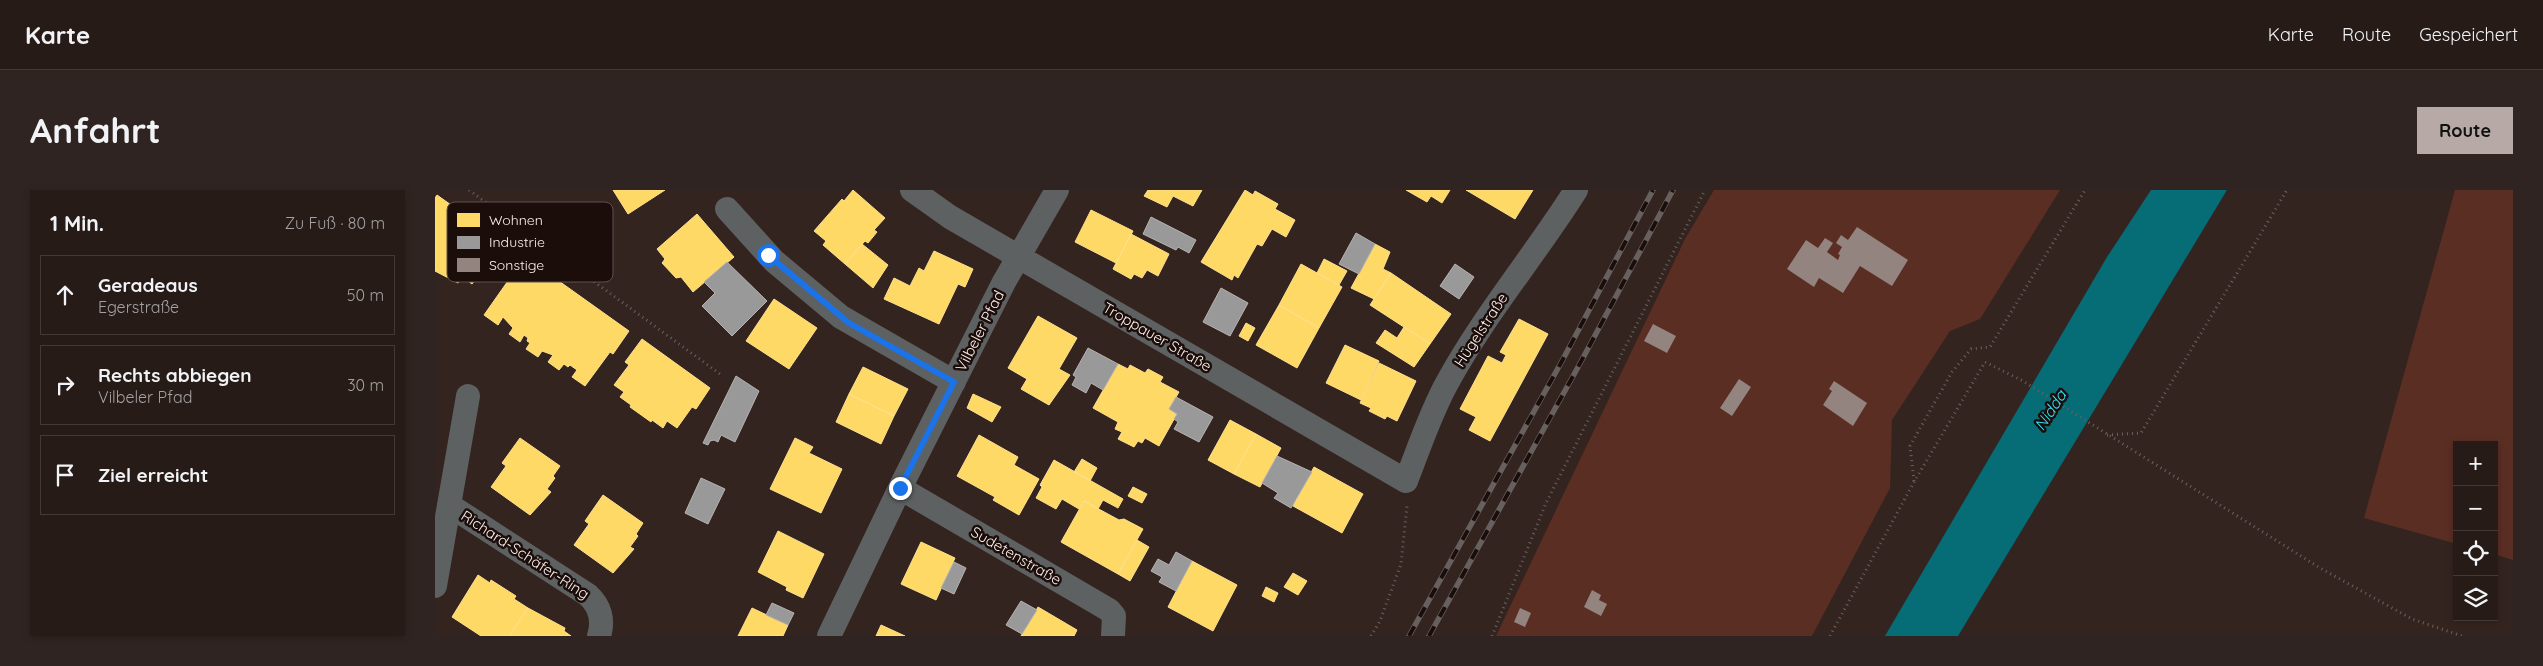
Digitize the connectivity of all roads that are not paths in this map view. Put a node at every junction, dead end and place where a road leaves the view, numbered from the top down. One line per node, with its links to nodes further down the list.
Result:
1 (912, 190): 5 (street, Troppauer Straße)
2 (1057, 190): 5 (street, Vilbeler Pfad)
3 (1576, 190): 8 (street, Hügelstraße)
4 (727, 209): 6 (street)
5 (1019, 257): 6 (street, Vilbeler Pfad); 8 (street, Troppauer Straße)
6 (954, 382): 9 (street, Vilbeler Pfad)
7 (468, 396): 10 (street, Richard-Schäfer-Ring)
8 (1406, 481)
9 (900, 488): 13 (street, Vilbeler Pfad); 14 (street, Sudetenstraße)
10 (449, 505): 11 (street, Richard-Schäfer-Ring); 12 (street, Richard-Schäfer-Ring)
11 (435, 586)
12 (599, 636)
13 (829, 636)
14 (1113, 636)

